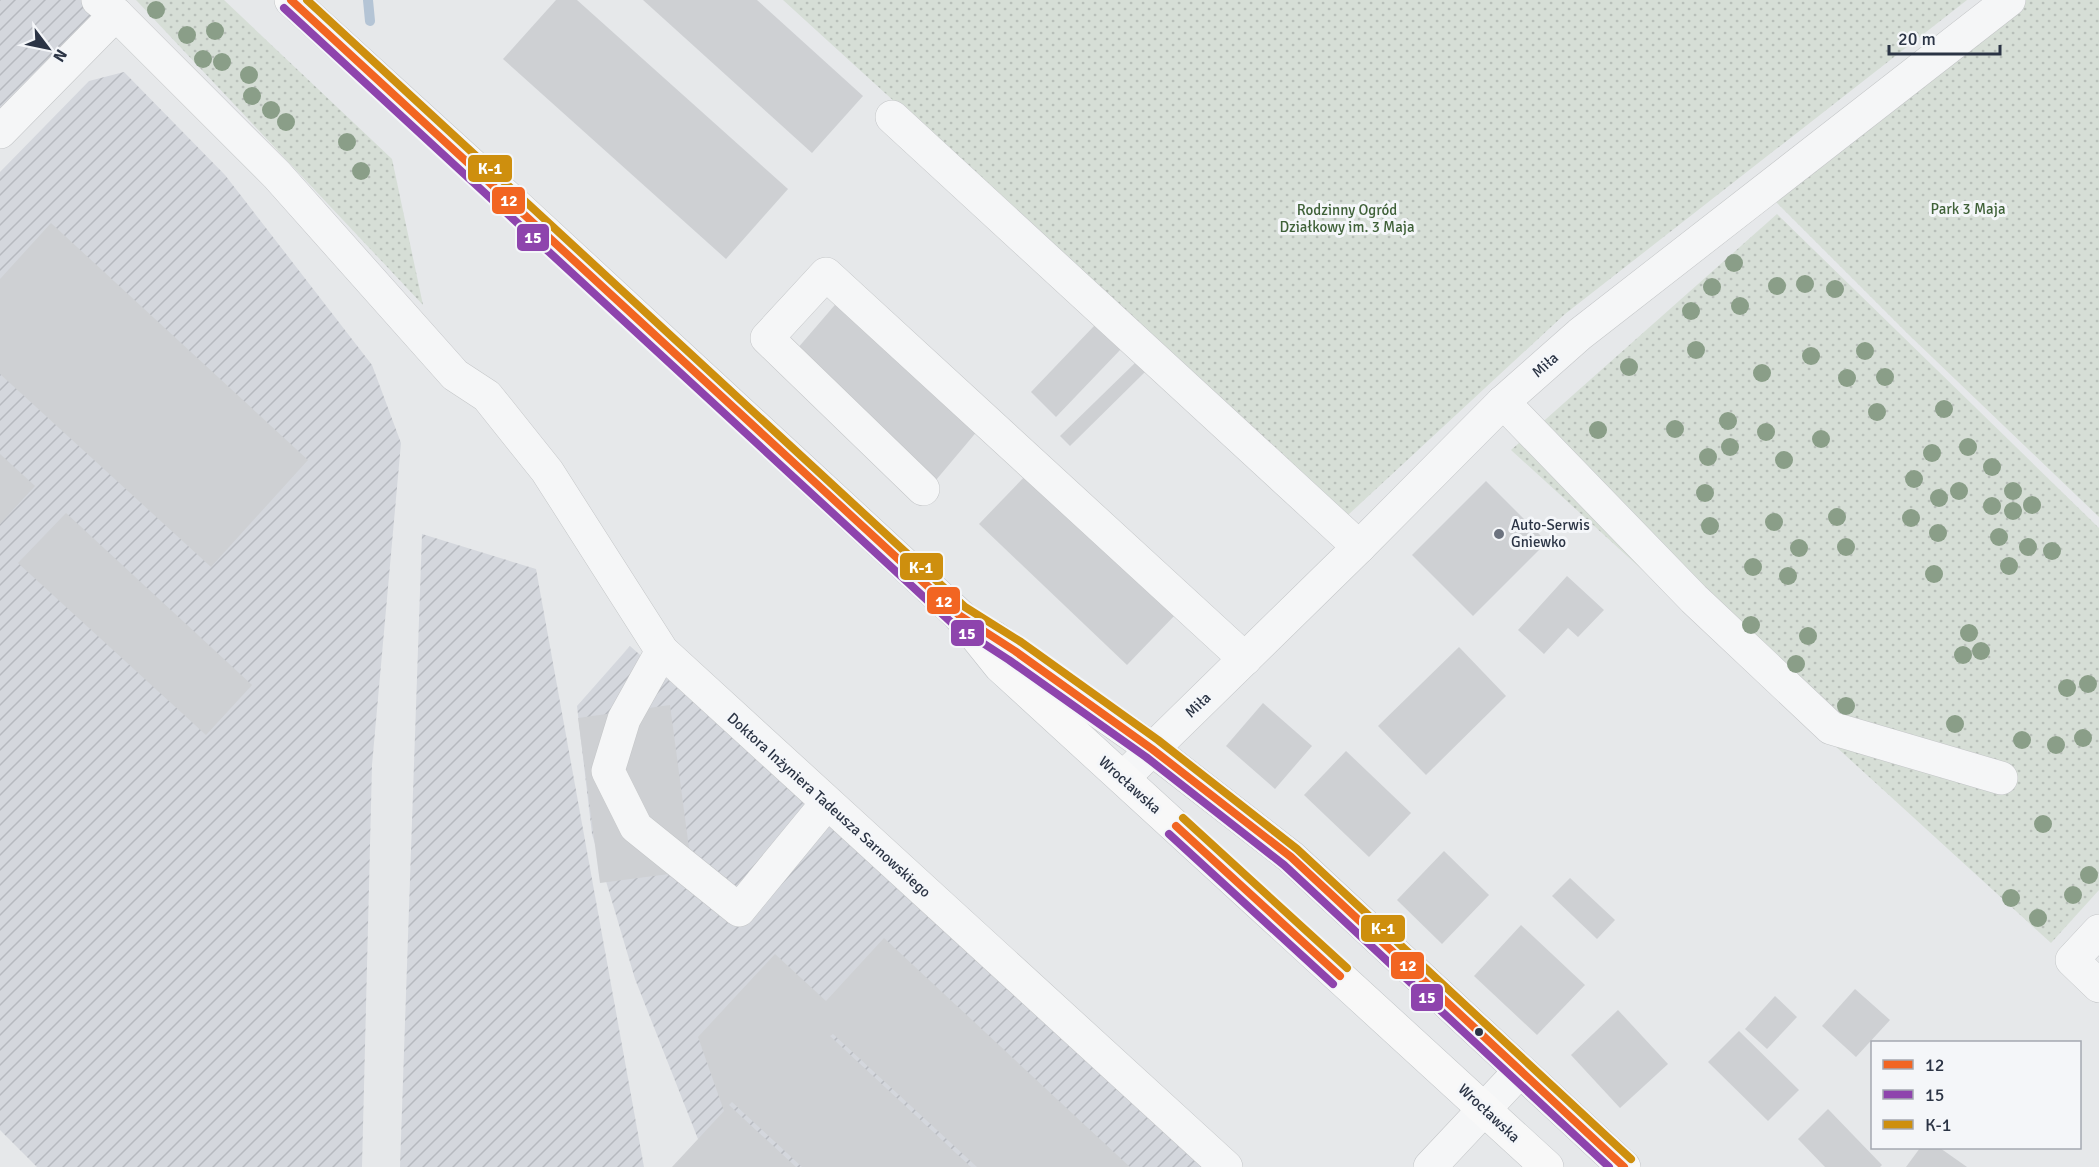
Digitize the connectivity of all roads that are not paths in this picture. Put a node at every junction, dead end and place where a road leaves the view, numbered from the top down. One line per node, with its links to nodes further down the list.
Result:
1 (291, 0): 9 (main road, Wrocławska)
2 (2009, 0): 6 (street, Miła)
3 (107, 7): 5 (street); 10 (street, Doktora Inżyniera Tadeusza Sarnowskiego)
4 (892, 117): 8 (street)
5 (0, 132)
6 (1503, 402): 8 (street, Miła); 14 (street)
7 (923, 489): 11 (street)
8 (1359, 547): 11 (street, Miła)
9 (959, 615): 12 (main road, Wrocławska); 13 (main road, Wrocławska)
10 (662, 651): 15 (street, Doktora Inżyniera Tadeusza Sarnowskiego); 15 (street)
11 (1245, 659): 12 (street, Miła)
12 (1152, 749): 13 (street, Miła); 18 (main road, Wrocławska)
13 (1123, 778): 19 (main road, Wrocławska)
14 (2001, 778)
15 (827, 803): 20 (street, Doktora Inżyniera Tadeusza Sarnowskiego)
16 (2099, 931): 17 (street)
17 (2099, 986)
18 (1520, 1071): 19 (street); 23 (main road, Wrocławska)
19 (1485, 1110): 21 (street); 22 (main road, Wrocławska)
20 (1226, 1167)
21 (1430, 1167)
22 (1547, 1167)
23 (1624, 1167)

